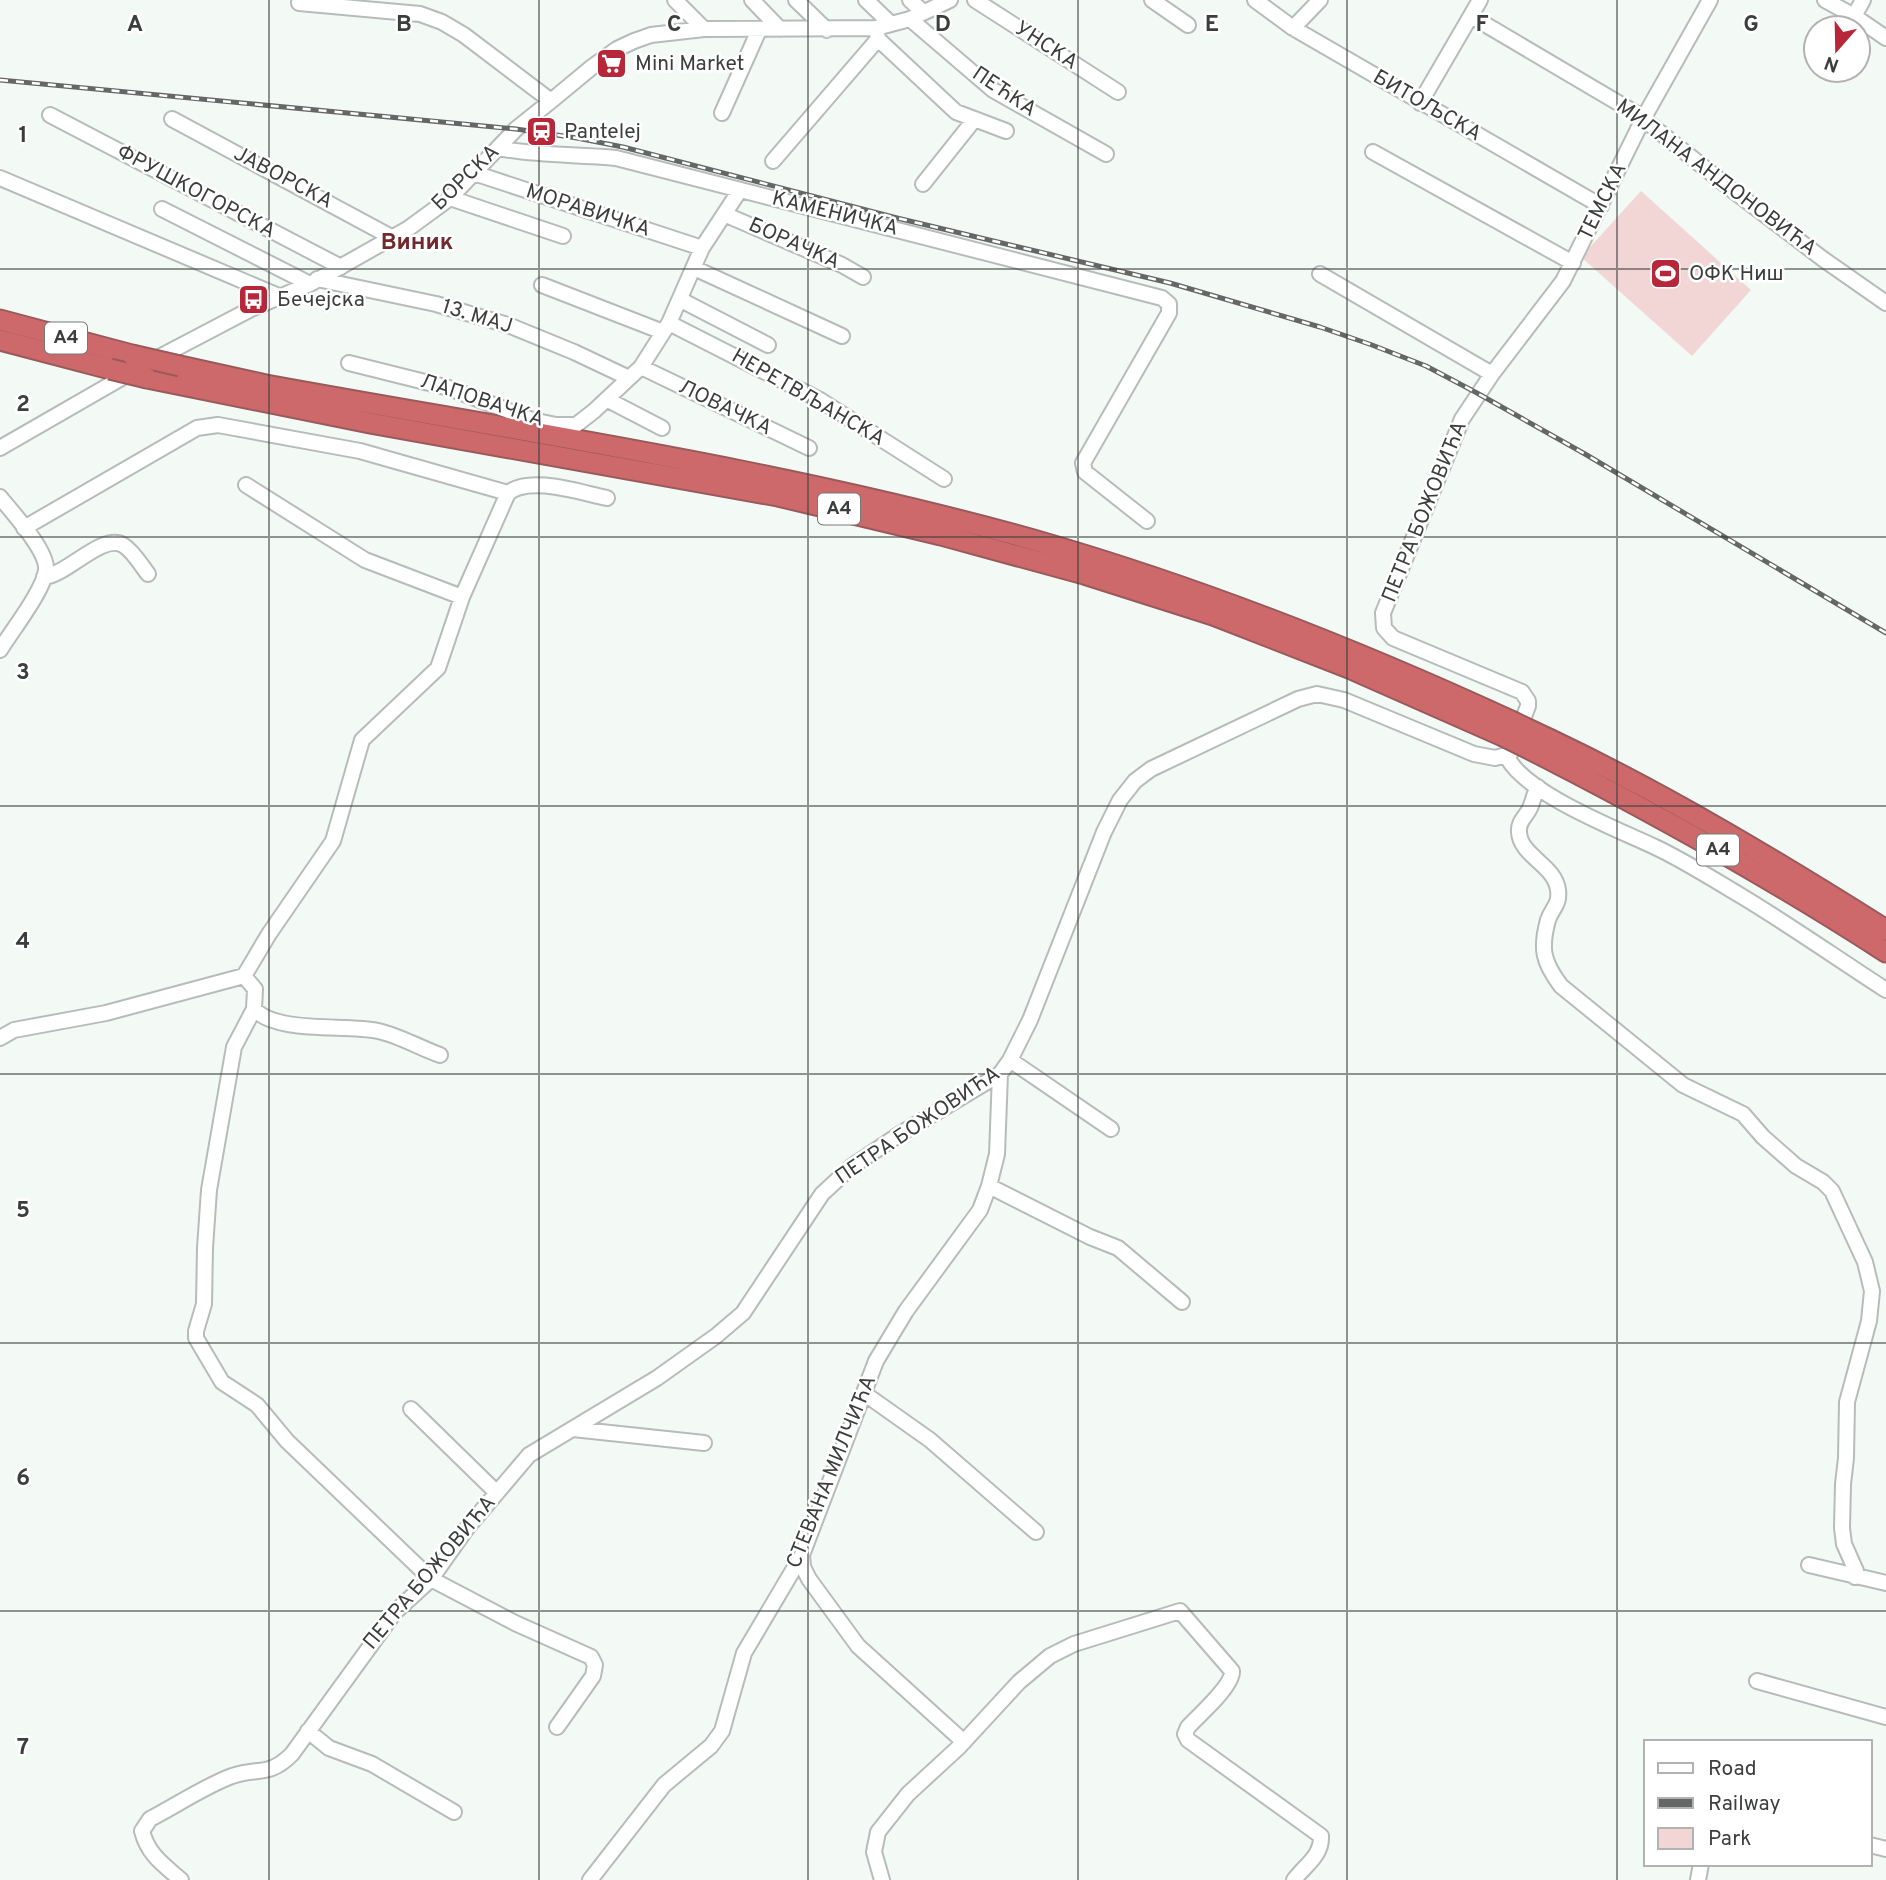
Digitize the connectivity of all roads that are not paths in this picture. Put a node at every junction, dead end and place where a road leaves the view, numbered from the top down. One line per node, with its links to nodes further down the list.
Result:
1 (675, 0): 21 (street)
2 (752, 0): 22 (street)
3 (796, 0): 24 (street)
4 (866, 0): 18 (street)
5 (909, 0): 16 (street, ПЕЋКА)
6 (950, 0): 16 (street, БОРСКА)
7 (975, 0): 26 (street, УНСКА)
8 (1152, 0): 19 (street)
9 (1255, 0): 20 (street, БИТОЉСКА)
10 (1320, 0): 20 (street)
11 (1480, 0): 17 (street)
12 (1710, 0): 32 (street, ТЕМСКА)
13 (1825, 0): 15 (street)
14 (299, 3): 27 (street)
15 (1850, 14)
16 (917, 16): 18 (street, БОРСКА); 37 (street, ПЕЋКА)
17 (1471, 16): 28 (street); 32 (street, МИЛАНА АНДОНОВИЋА)
18 (891, 24): 25 (street, БОРСКА)
19 (1188, 25)
20 (1293, 28): 28 (street, БИТОЉСКА)
21 (704, 29): 23 (street, БОРСКА); 27 (street, БОРСКА)
22 (780, 29): 23 (street, БОРСКА); 24 (street, БОРСКА)
23 (759, 30): 29 (street)
24 (827, 30): 25 (street, БОРСКА)
25 (877, 34): 33 (street); 38 (street)
26 (1118, 92)
27 (551, 101): 35 (street, БОРСКА)
28 (1420, 103): 44 (street, БИТОЉСКА)
29 (723, 113)
30 (50, 115): 51 (street, ФРУШКОГОРСКА)
31 (172, 119): 48 (street, ЈАВОРСКА)
32 (1643, 119): 44 (street, ТЕМСКА); 59 (street, МИЛАНА АНДОНОВИЋА)
33 (974, 120): 34 (street); 41 (street)
34 (1006, 131)
35 (499, 148): 39 (street, БОРСКА); 42 (street, КАМЕНИЧКА)
36 (1373, 152): 50 (street)
37 (1106, 153)
38 (773, 161)
39 (474, 173): 43 (street, БОРСКА); 49 (street, МОРАВИЧКА)
40 (0, 178): 57 (street)
41 (923, 184)
42 (740, 190): 46 (street, ЛАПОВАЧКА); 79 (street, КАМЕНИЧКА)
43 (450, 198): 47 (street); 48 (street, БОРСКА)
44 (1601, 206): 50 (street, ТЕМСКА)
45 (162, 209): 55 (street, 13. МАЈ)
46 (724, 214): 49 (street, ЛАПОВАЧКА); 54 (street, БОРАЧКА)
47 (563, 236)
48 (393, 238): 51 (street, БОРСКА)
49 (702, 248): 52 (street, ЛАПОВАЧКА)
50 (1573, 263): 67 (street, ТЕМСКА)
51 (341, 267): 55 (street, БОРСКА)
52 (694, 268): 58 (street, ЛАПОВАЧКА); 62 (street)
53 (1320, 274): 67 (street)
54 (863, 277)
55 (314, 282): 57 (street, БОРСКА); 68 (street, 13. МАЈ)
56 (542, 285): 61 (street, НЕРЕТВЉАНСКА)
57 (281, 297): 72 (street, БОРСКА)
58 (681, 300): 61 (street, ЛАПОВАЧКА); 64 (street)
59 (1886, 303)
60 (0, 320): 85 (highway, A4, bridge)
61 (666, 327): 66 (street, ЛАПОВАЧКА); 74 (street, НЕРЕТВЉАНСКА)
62 (842, 336)
63 (0, 340): 85 (highway, A4, bridge)
64 (768, 345)
65 (349, 363): 70 (street, ЛАПОВАЧКА)
66 (641, 367): 68 (street, ЛАПОВАЧКА); 73 (street, ЛОВАЧКА)
67 (1492, 373): 69 (street, ТЕМСКА)
68 (629, 378): 70 (street, ЛАПОВАЧКА)
69 (1478, 393): 87 (street, ПЕТРА БОЖОВИЋА)
70 (608, 400): 71 (street)
71 (662, 428)
72 (0, 448)
73 (809, 448)
74 (944, 479)
75 (246, 485): 83 (street)
76 (508, 493): 78 (street); 80 (street); 83 (street)
77 (0, 497): 80 (street)
78 (607, 498)
79 (1147, 521)
80 (24, 528): 82 (street)
81 (148, 574): 82 (street)
82 (44, 577): 84 (street)
83 (462, 597): 91 (street)
84 (0, 650)
85 (1507, 728): 86 (highway, A4, bridge)
86 (1548, 748): 89 (highway, A4); 90 (highway, A4)
87 (1507, 757): 88 (street); 96 (street, ПЕТРА БОЖОВИЋА)
88 (1538, 788): 92 (street); 109 (street)
89 (1886, 930)
90 (1886, 952)
91 (244, 976): 93 (street); 94 (street)
92 (1886, 990)
93 (254, 1009): 95 (street); 110 (street)
94 (0, 1038)
95 (440, 1055)
96 (1010, 1060): 97 (street, ПЕТРА БОЖОВИЋА); 98 (street)
97 (1000, 1074): 99 (street, СТЕВАНА МИЛЧИЋА); 103 (street, ПЕТРА БОЖОВИЋА)
98 (1111, 1129)
99 (989, 1186): 100 (street); 101 (street, СТЕВАНА МИЛЧИЋА)
100 (1182, 1302)
101 (865, 1394): 106 (street); 107 (street, СТЕВАНА МИЛЧИЋА)
102 (411, 1409): 105 (street)
103 (573, 1429): 104 (street); 105 (street, ПЕТРА БОЖОВИЋА)
104 (704, 1443)
105 (497, 1493): 110 (street, ПЕТРА БОЖОВИЋА)
106 (1036, 1532)
107 (802, 1555): 116 (street); 119 (street, СТЕВАНА МИЛЧИЋА)
108 (1809, 1565): 109 (street)
109 (1855, 1577): 111 (street)
110 (431, 1579): 114 (street); 115 (street, ПЕТРА БОЖОВИЋА)
111 (1886, 1583)
112 (1756, 1681): 113 (street)
113 (1886, 1717)
114 (557, 1727)
115 (308, 1731): 117 (street); 118 (street, ПЕТРА БОЖОВИЋА)
116 (964, 1742): 120 (street); 121 (street)
117 (454, 1812)
118 (181, 1880)
119 (590, 1880)
120 (882, 1880)
121 (1294, 1880)

